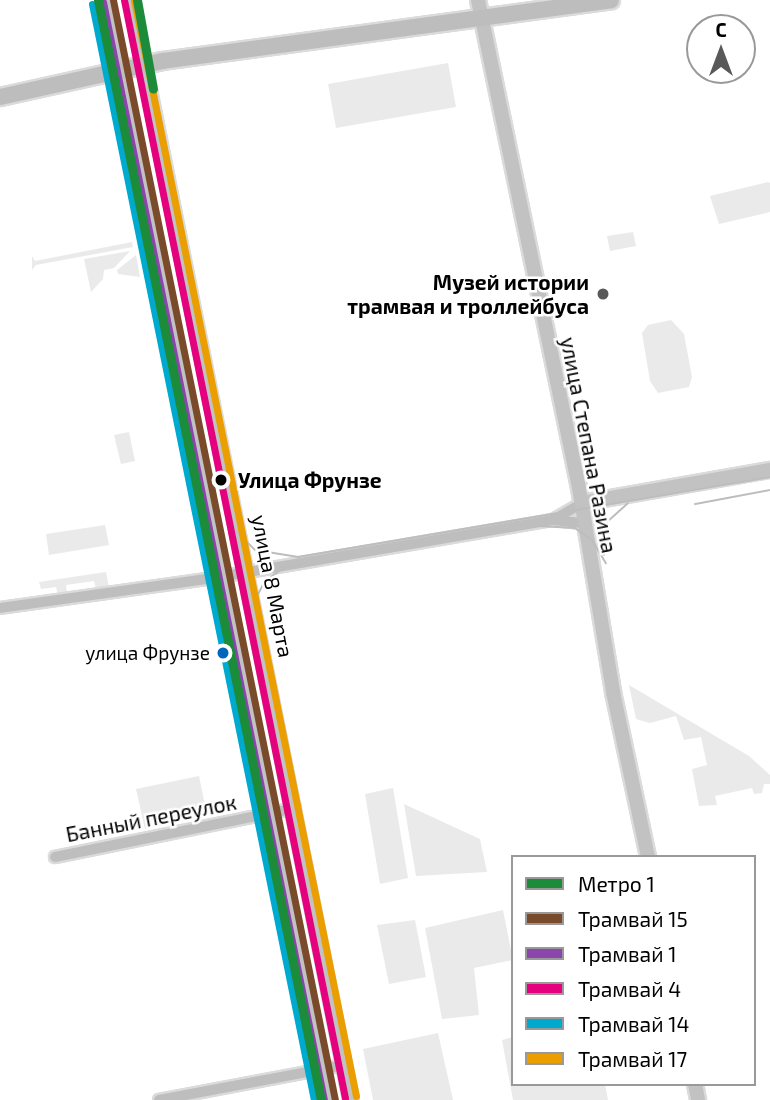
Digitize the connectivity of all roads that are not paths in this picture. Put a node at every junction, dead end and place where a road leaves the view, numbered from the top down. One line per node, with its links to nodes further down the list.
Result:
1 (105, 0): 7 (main road)
2 (131, 0): 6 (main road, улица 8 Марта)
3 (478, 0): 5 (main road, улица Степана Разина)
4 (611, 0): 5 (main road)
5 (481, 17): 6 (main road); 10 (main road, улица Степана Разина)
6 (145, 65): 7 (main road); 13 (main road, улица 8 Марта)
7 (120, 72): 8 (main road); 14 (main road)
8 (0, 97)
9 (770, 470): 10 (main road)
10 (582, 503): 11 (street); 12 (main road, улица Степана Разина)
11 (552, 520): 12 (street); 13 (street)
12 (584, 523): 18 (main road, улица Степана Разина)
13 (248, 570): 14 (street); 16 (main road, улица 8 Марта)
14 (222, 576): 15 (street); 17 (main road)
15 (0, 608)
16 (295, 808): 17 (street, Банный переулок); 20 (main road, улица 8 Марта)
17 (271, 814): 19 (street, Банный переулок); 21 (main road)
18 (648, 855)
19 (55, 857)
20 (344, 1065): 21 (street); 24 (main road, улица 8 Марта)
21 (321, 1069): 22 (street); 23 (main road)
22 (159, 1100)
23 (327, 1100)
24 (351, 1100)

